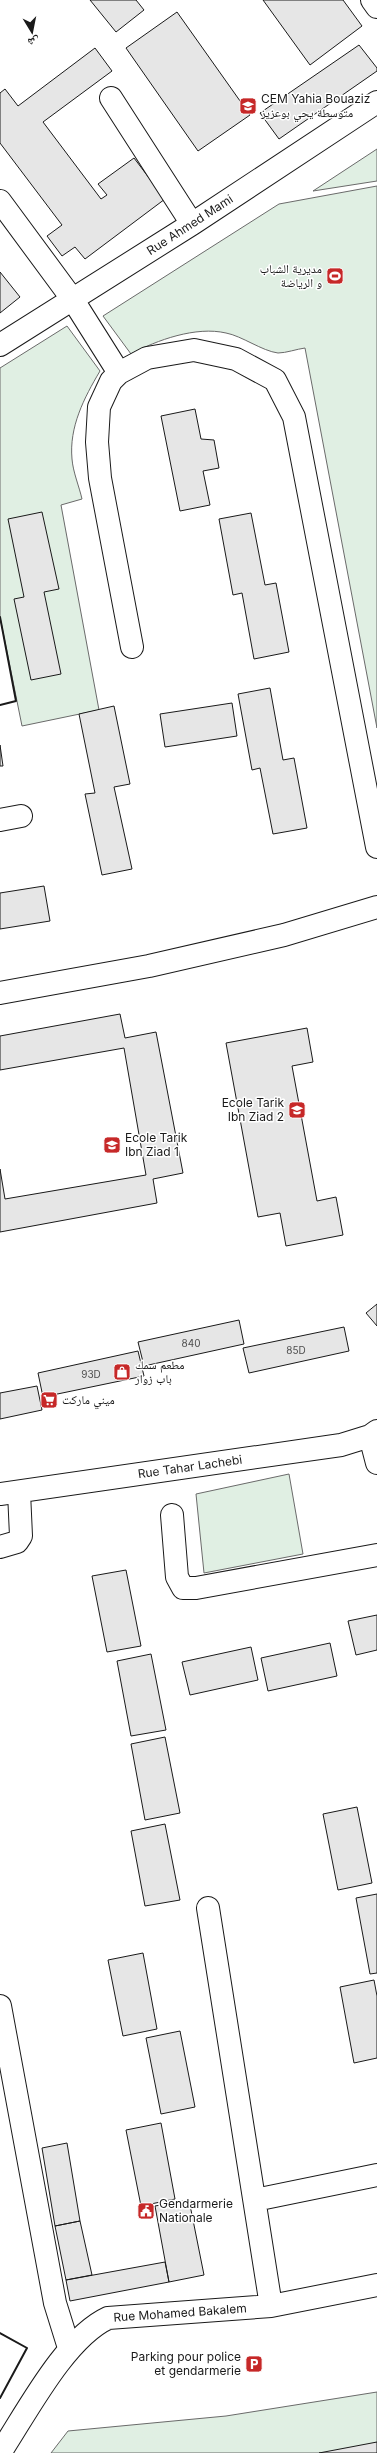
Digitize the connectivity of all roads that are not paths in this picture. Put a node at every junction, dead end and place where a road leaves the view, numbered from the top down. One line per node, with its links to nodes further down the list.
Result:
1 (372, 0): 2 (street)
2 (377, 8)
3 (111, 98): 6 (street)
4 (377, 102): 6 (street, Rue Ahmed Mami)
5 (0, 201): 7 (street)
6 (192, 224): 7 (street, Rue Ahmed Mami)
7 (73, 300): 8 (street, Rue Ahmed Mami); 9 (street)
8 (0, 345)
9 (120, 373): 10 (street); 11 (street)
10 (132, 647)
11 (377, 847)
12 (377, 907): 13 (street)
13 (0, 993)
14 (373, 1433): 15 (street); 16 (street, Rue Tahar Lachebi)
15 (377, 1463)
16 (10, 1493): 18 (street)
17 (172, 1515): 19 (street)
18 (0, 1547)
19 (377, 1555)
20 (208, 1908): 23 (street)
21 (0, 2006): 26 (street)
22 (377, 2175): 23 (street)
23 (255, 2200): 25 (street)
24 (377, 2285): 25 (street, Rue Mohamed Bakalem)
25 (271, 2306): 26 (street, Rue Mohamed Bakalem)
26 (69, 2348): 27 (street, Rue Mohamed Bakalem)
27 (0, 2453)

